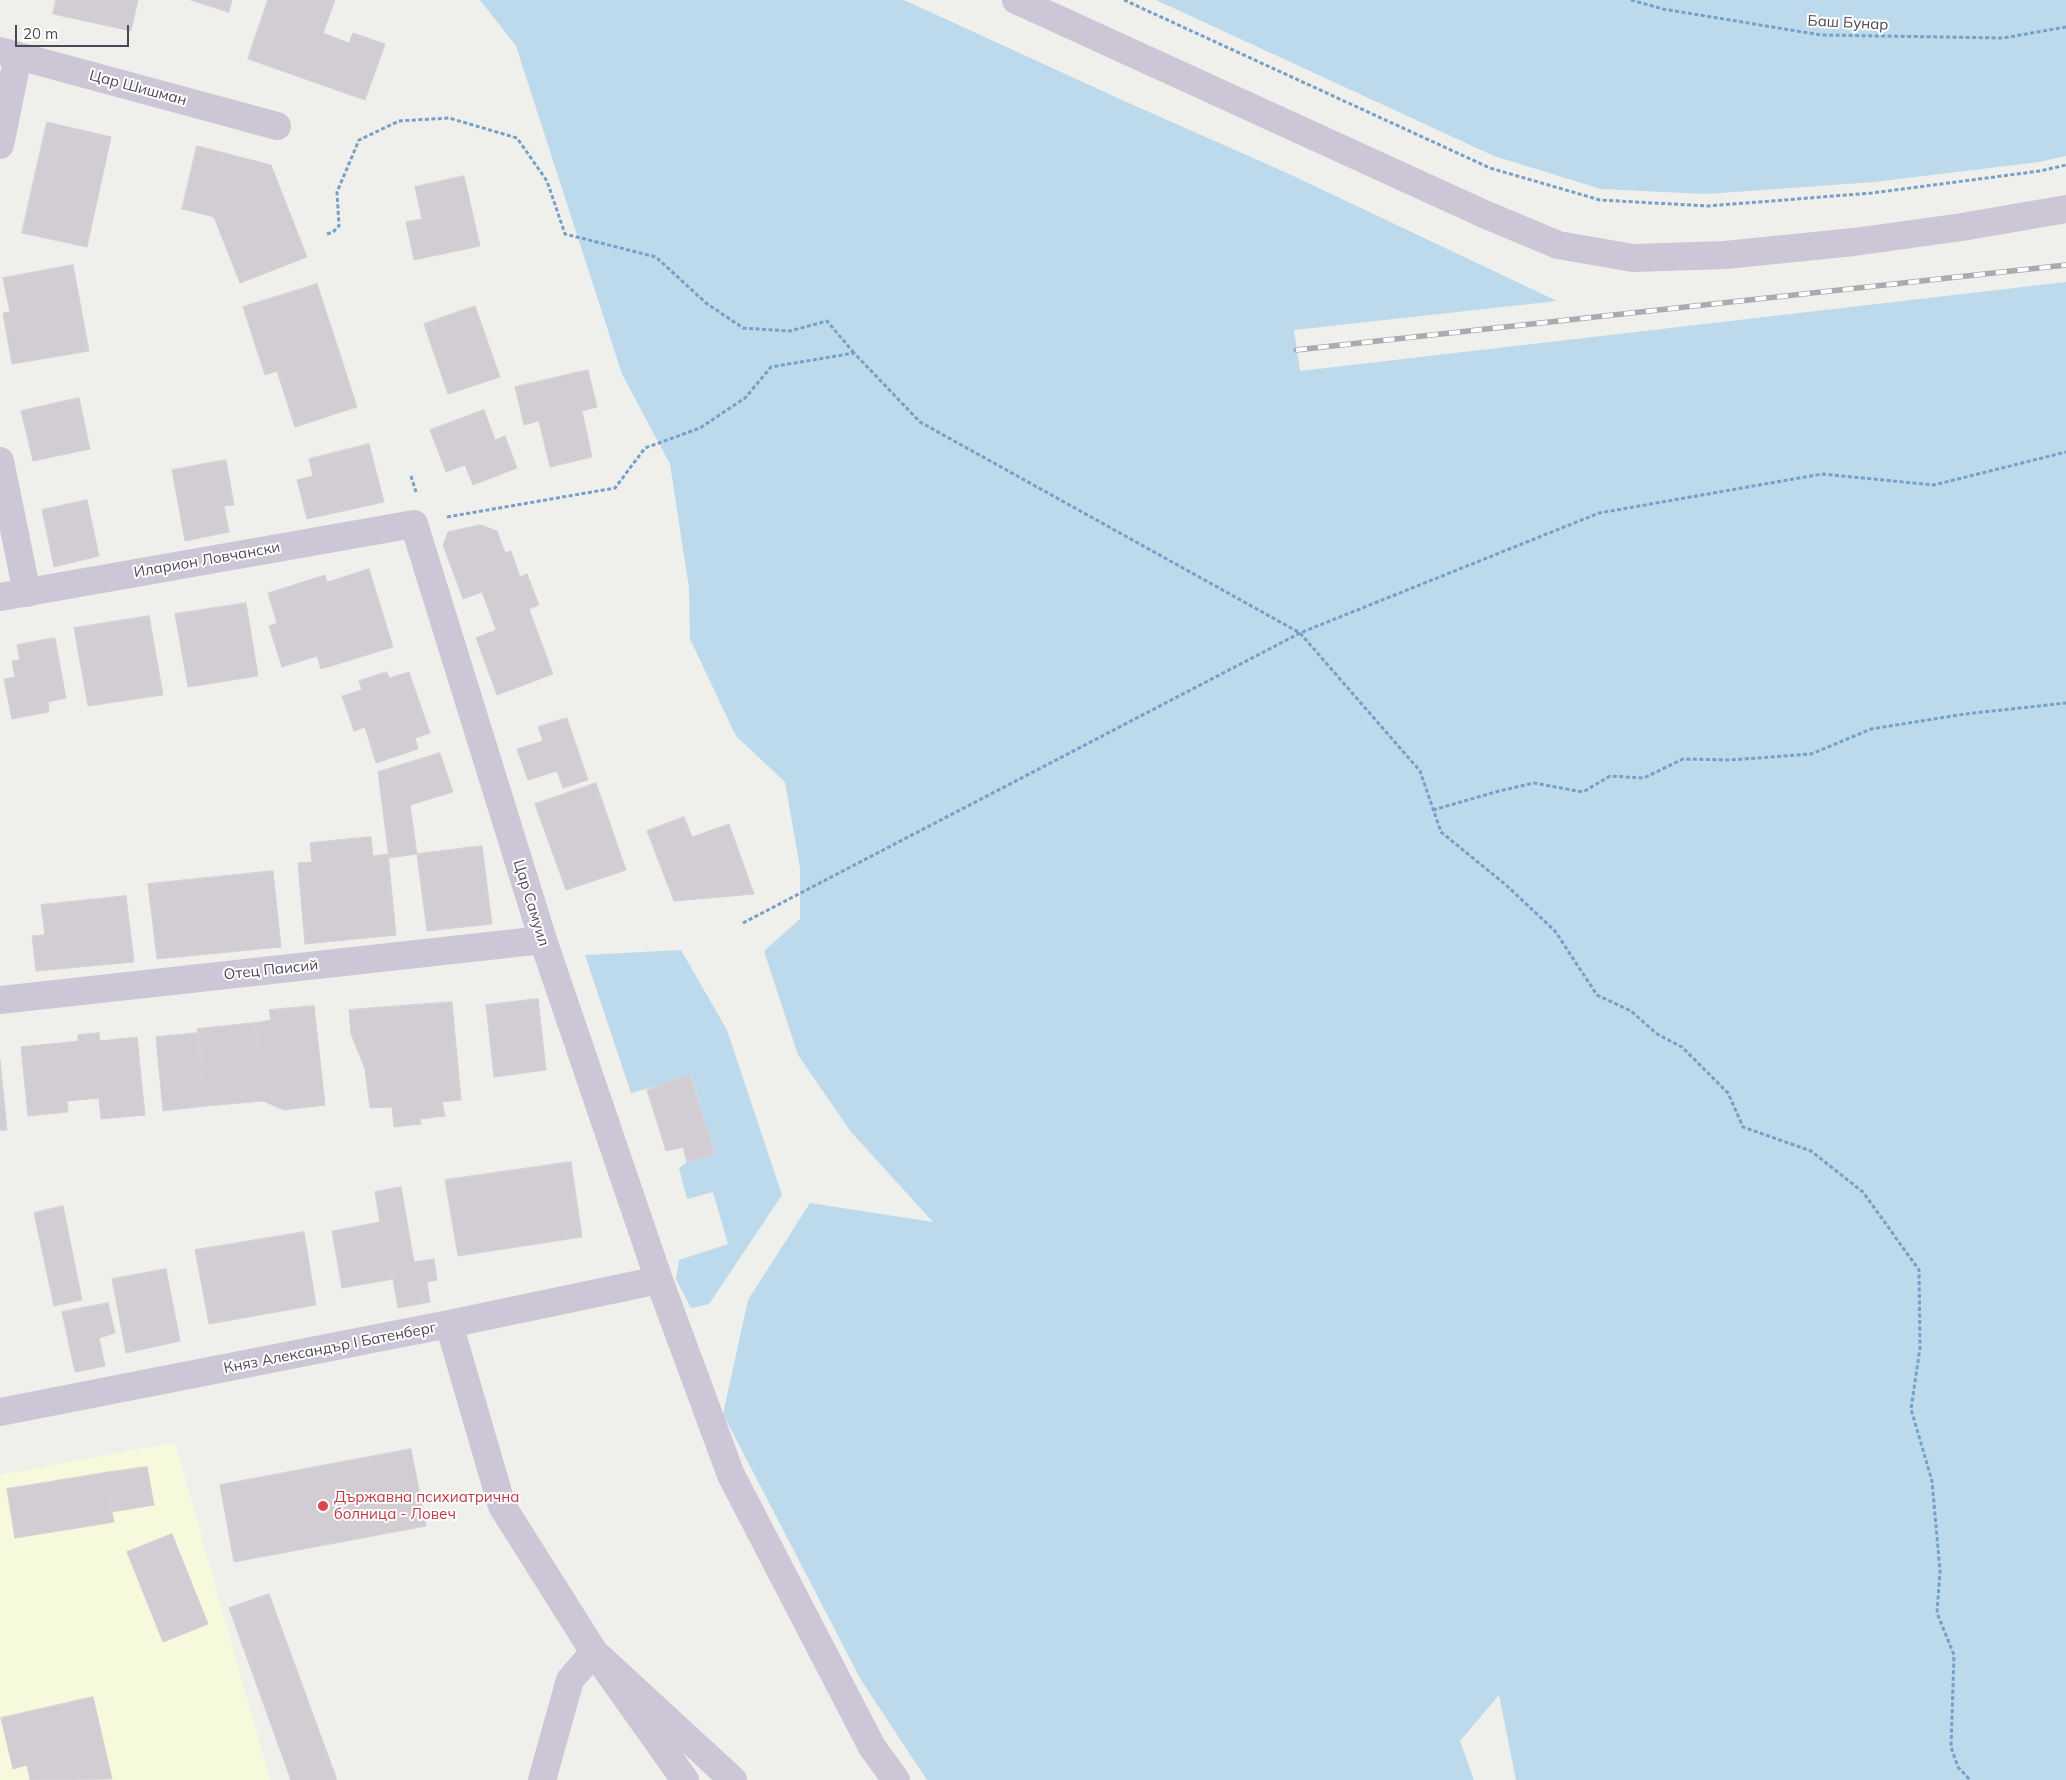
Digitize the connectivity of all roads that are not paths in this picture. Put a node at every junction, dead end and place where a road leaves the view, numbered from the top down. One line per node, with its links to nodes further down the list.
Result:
1 (1016, 0): 5 (street)
2 (9, 53): 3 (street, Цар Шишман); 4 (street)
3 (277, 126)
4 (0, 145)
5 (2066, 209)
6 (0, 461): 8 (street)
7 (414, 524): 8 (street, Иларион Ловчански); 10 (street, Цар Самуил)
8 (27, 592): 9 (street, Иларион Ловчански)
9 (0, 598)
10 (543, 940): 11 (street, Отец Паисий); 12 (street, Цар Самуил)
11 (0, 1000)
12 (659, 1280): 13 (street, Княз Александър I Батенберг); 19 (street, Цар Самуил)
13 (449, 1324): 14 (street, Княз Александър I Батенберг); 15 (street)
14 (0, 1412)
15 (594, 1652): 16 (street); 17 (street); 18 (street)
16 (542, 1780)
17 (685, 1780)
18 (733, 1780)
19 (896, 1780)

